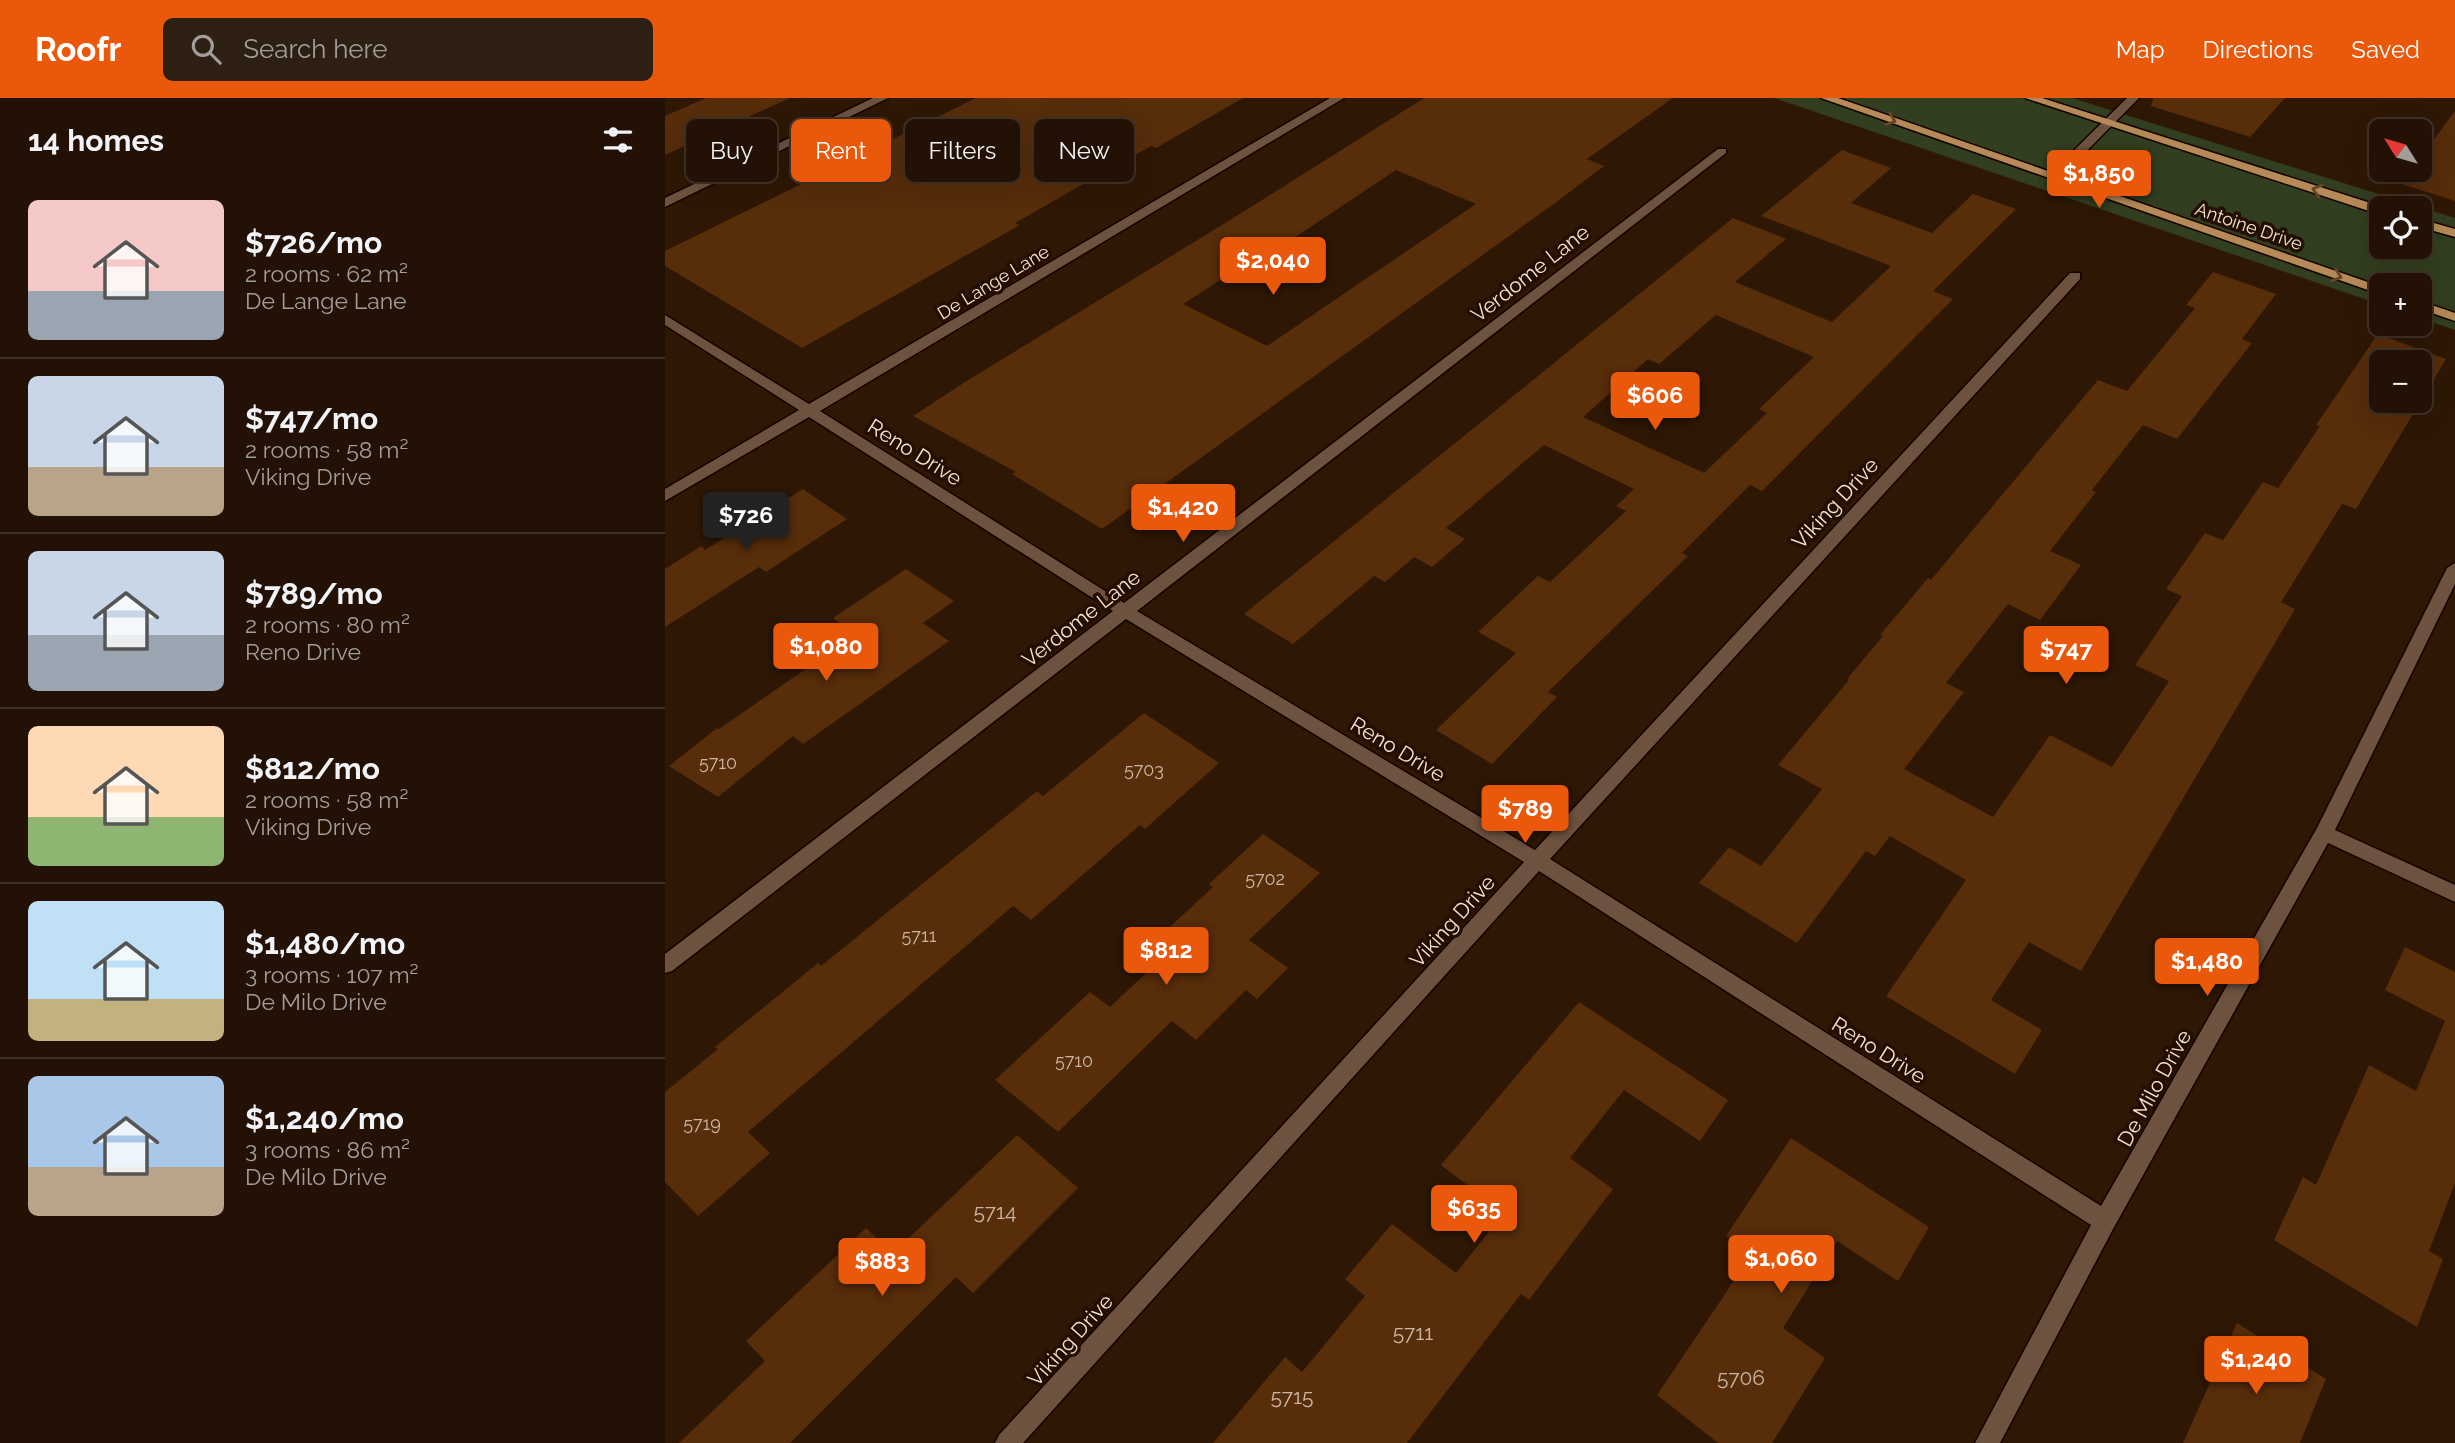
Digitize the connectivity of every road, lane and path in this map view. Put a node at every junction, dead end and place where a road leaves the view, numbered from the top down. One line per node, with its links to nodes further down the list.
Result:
1 (882, 98): 9 (street)
2 (1338, 98): 18 (street, De Lange Lane)
3 (1827, 98): 8 (main road, Antoine Drive, one-way to 8)
4 (2031, 98): 6 (main road)
5 (2133, 98): 6 (street)
6 (2108, 123): 8 (street); 10 (main road, one-way to 6)
7 (1722, 151): 21 (street, Verdome Lane)
8 (2054, 177): 14 (main road, Antoine Drive, one-way to 14)
9 (665, 203)
10 (2369, 207)
11 (2432, 226): 12 (main road)
12 (2455, 233)
13 (2075, 276): 23 (street, Viking Drive)
14 (2369, 286)
15 (2432, 308): 16 (main road)
16 (2455, 317)
17 (665, 319): 18 (street, Reno Drive)
18 (808, 411): 19 (street, De Lange Lane); 21 (street, Reno Drive)
19 (665, 496)
20 (2455, 568): 22 (street, De Milo Drive)
21 (1125, 611): 23 (street, Reno Drive); 25 (street, Verdome Lane)
22 (2325, 832): 24 (street); 26 (street, De Milo Drive)
23 (1537, 860): 26 (street, Reno Drive); 27 (street, Viking Drive)
24 (2455, 894)
25 (665, 965)
26 (2105, 1221): 28 (street, De Milo Drive)
27 (1007, 1443)
28 (1987, 1443)

